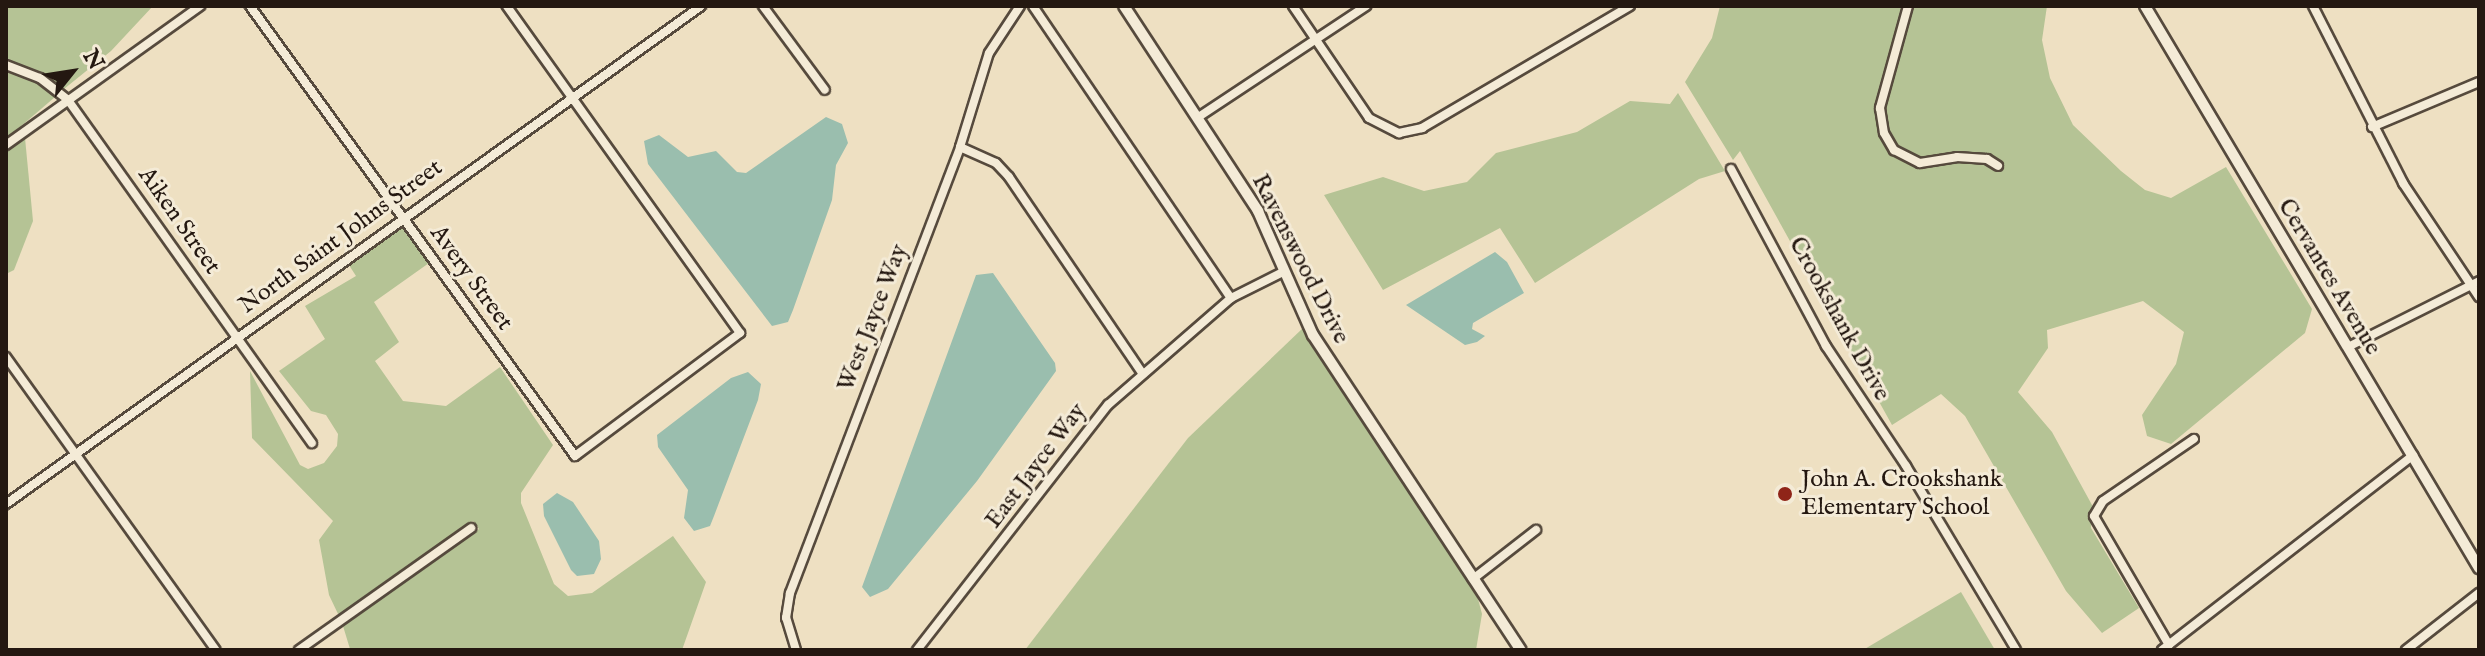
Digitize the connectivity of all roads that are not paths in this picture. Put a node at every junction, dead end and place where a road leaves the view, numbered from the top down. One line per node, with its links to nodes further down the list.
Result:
1 (200, 6): 20 (street)
2 (250, 6): 27 (street, Avery Street)
3 (507, 6): 19 (street)
4 (701, 6): 19 (street, North Saint Johns Street)
5 (763, 6): 18 (street)
6 (1020, 6): 24 (street, West Jayce Way)
7 (1033, 6): 31 (street)
8 (1124, 6): 21 (street, Ravenswood Drive)
9 (1293, 6): 15 (street)
10 (1366, 6): 15 (street)
11 (1630, 6): 15 (street)
12 (1908, 6): 25 (street)
13 (2145, 6): 33 (street, Cervantes Avenue)
14 (2313, 6): 22 (street)
15 (1314, 37): 21 (street)
16 (6, 65): 20 (street, Aiken Street)
17 (2479, 82): 22 (street)
18 (825, 90)
19 (572, 98): 27 (street, North Saint Johns Street); 27 (street, Avery Street)
20 (68, 100): 23 (street); 32 (street, Aiken Street)
21 (1197, 118): 28 (street, Ravenswood Drive)
22 (2372, 127): 29 (street)
23 (6, 145)
24 (960, 147): 35 (street); 49 (street, West Jayce Way)
25 (1998, 166)
26 (1731, 169): 52 (street, Crookshank Drive)
27 (402, 216): 32 (street, North Saint Johns Street)
28 (1285, 271): 31 (street, East Jayce Way); 44 (street, Ravenswood Drive)
29 (2475, 284): 30 (street); 33 (street)
30 (2479, 297)
31 (1231, 298): 35 (street, East Jayce Way)
32 (236, 337): 37 (street, Aiken Street); 38 (street, North Saint Johns Street)
33 (2348, 347): 39 (street, Cervantes Avenue)
34 (6, 357): 38 (street)
35 (1143, 374): 50 (street, East Jayce Way)
36 (2194, 439): 46 (street)
37 (312, 443)
38 (75, 453): 40 (street, North Saint Johns Street); 47 (street)
39 (2413, 455): 43 (street, Cervantes Avenue); 46 (street)
40 (6, 504)
41 (471, 528): 48 (street)
42 (1536, 530): 44 (street)
43 (2479, 568)
44 (1473, 579): 51 (street, Ravenswood Drive)
45 (2479, 593): 53 (street)
46 (2166, 647)
47 (216, 650)
48 (299, 650)
49 (796, 650)
50 (917, 650)
51 (1521, 650)
52 (2016, 650)
53 (2406, 650)

